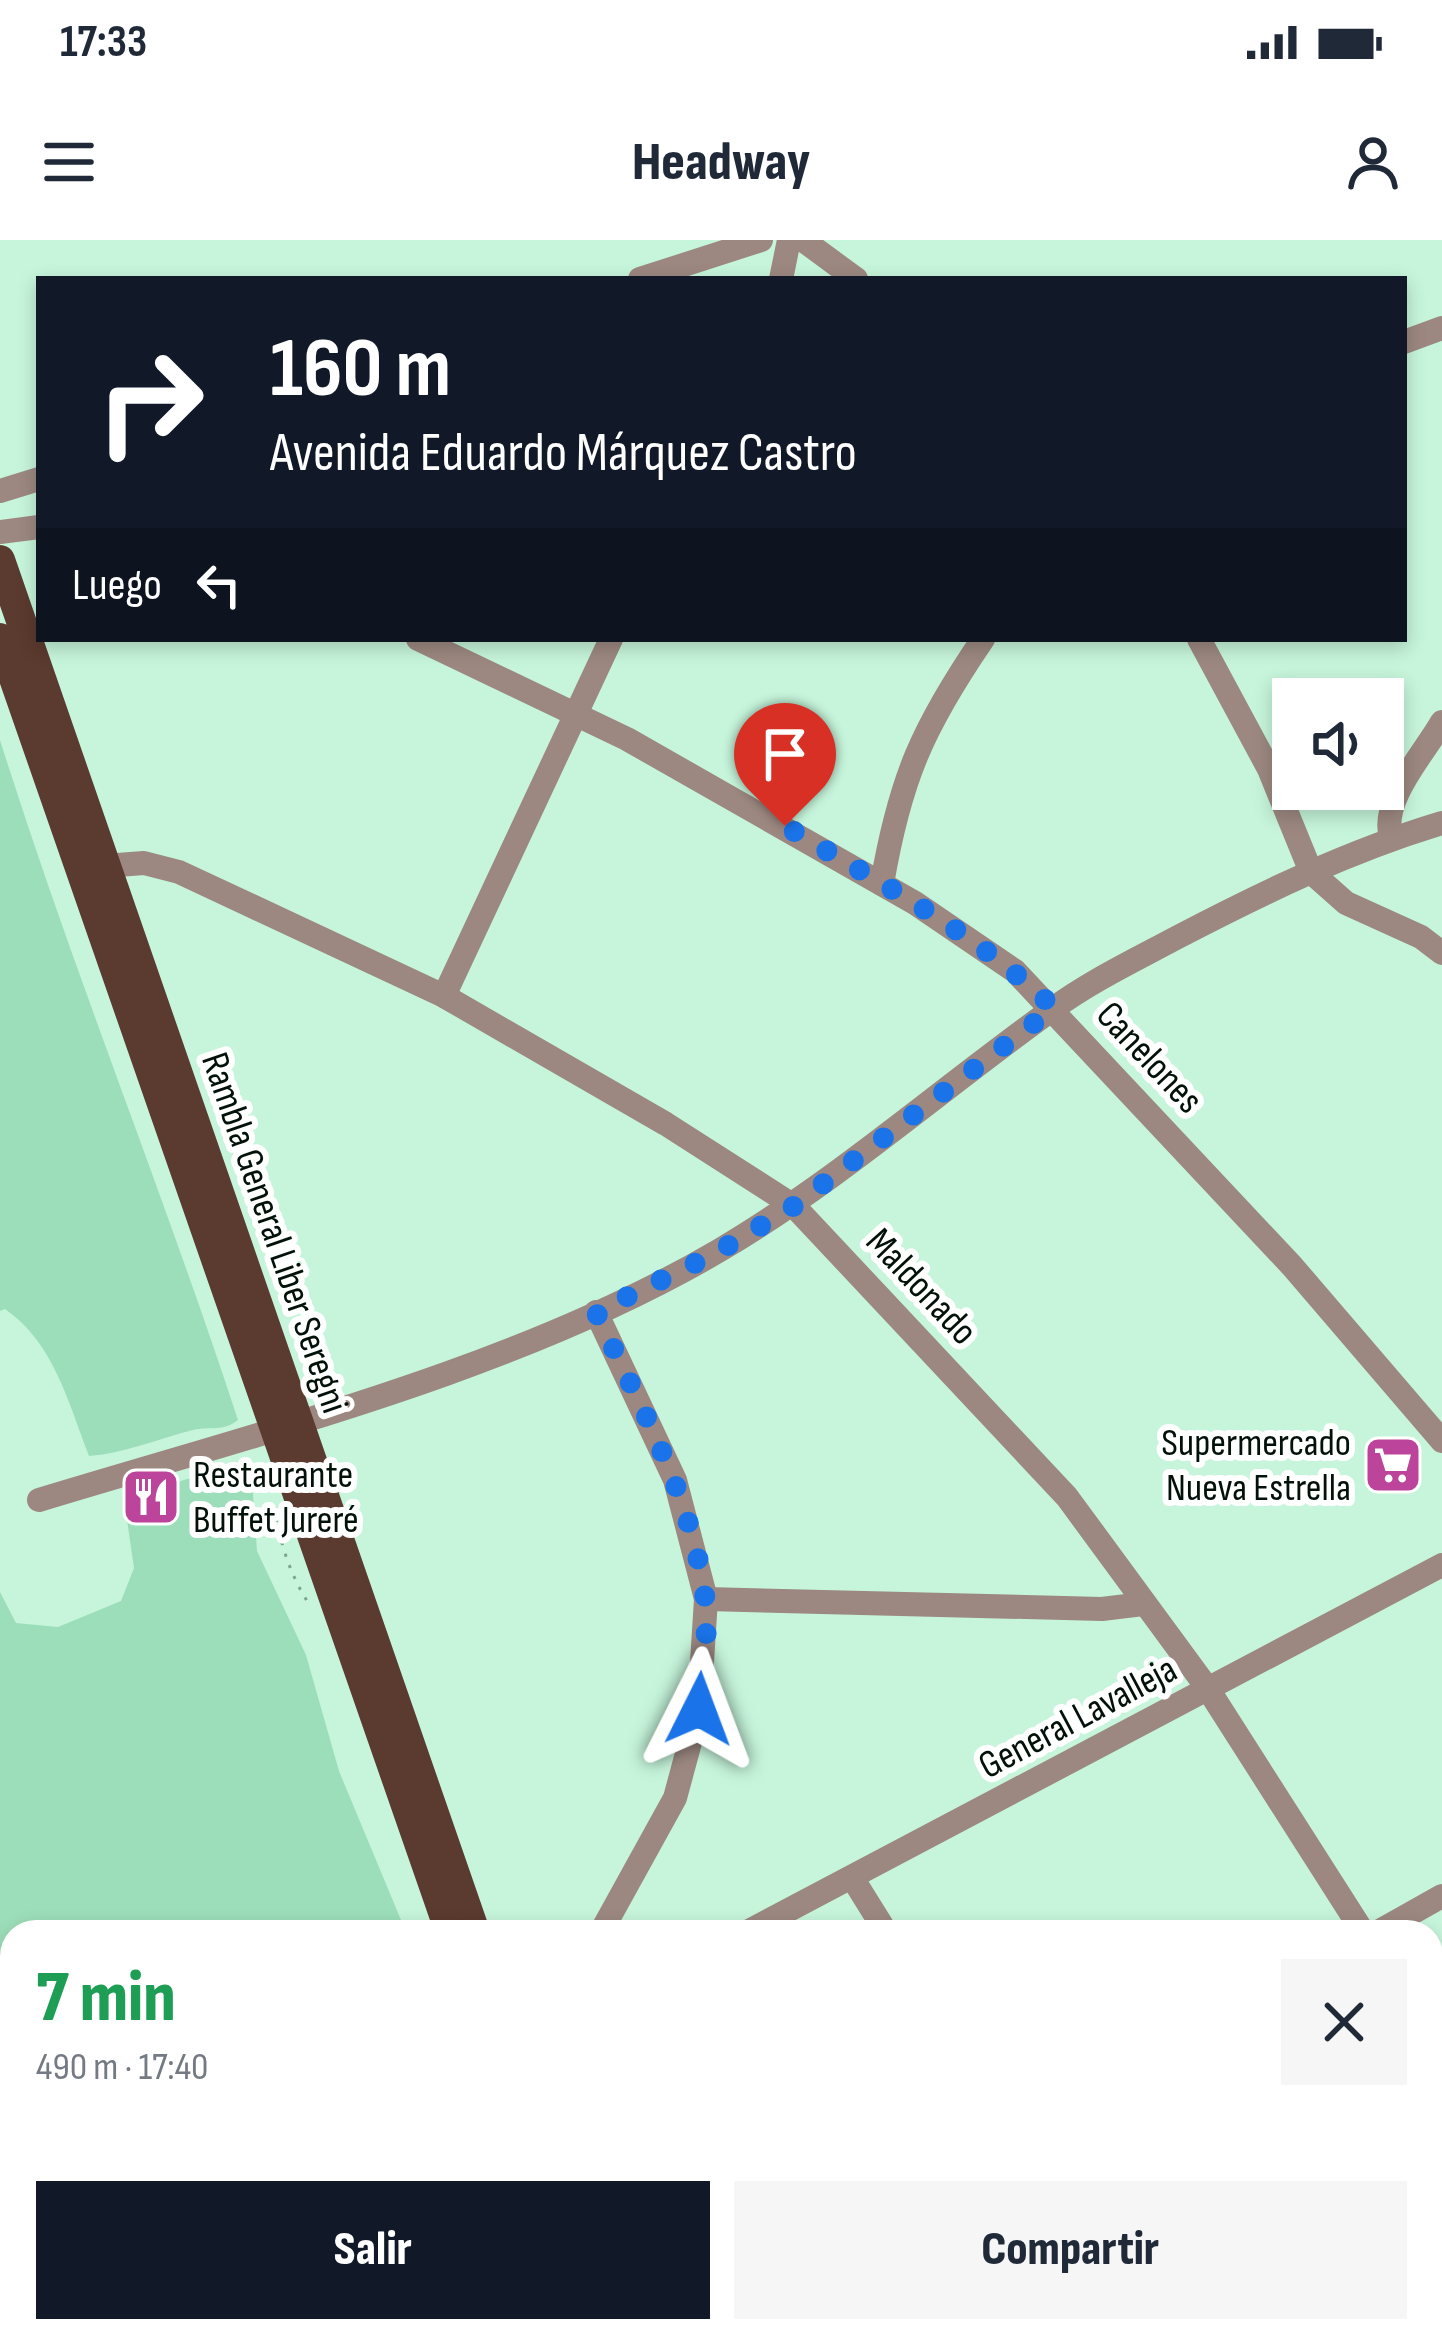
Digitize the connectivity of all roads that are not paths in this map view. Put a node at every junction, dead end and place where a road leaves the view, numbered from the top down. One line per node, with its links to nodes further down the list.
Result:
1 (761, 240): 4 (street)
2 (789, 240): 5 (street)
3 (803, 240): 6 (street)
4 (649, 276)
5 (782, 276)
6 (852, 276)
7 (1442, 328): 8 (street)
8 (1407, 341)
9 (36, 480): 10 (street)
10 (0, 490)
11 (36, 527): 12 (street)
12 (0, 532)
13 (0, 560): 23 (main road, Rambla General Liber Seregni)
14 (0, 638): 31 (main road, Rambla General Liber Seregni)
15 (425, 642): 19 (street, Canelones)
16 (610, 642): 19 (street)
17 (981, 642): 25 (street)
18 (1201, 642): 24 (street)
19 (577, 711): 25 (street, Canelones); 27 (street)
20 (1442, 722): 22 (street)
21 (1442, 823): 22 (street)
22 (1391, 838): 24 (street)
23 (104, 866): 27 (street, Maldonado); 31 (main road, Rambla General Liber Seregni)
24 (1311, 872): 26 (street); 28 (street)
25 (883, 884): 28 (street, Canelones)
26 (1442, 953)
27 (444, 996): 29 (street, Maldonado)
28 (1054, 1008): 29 (street); 32 (street, Canelones)
29 (794, 1206): 30 (street); 36 (street, Maldonado)
30 (596, 1312): 31 (street); 35 (street)
31 (287, 1424): 33 (street); 40 (main road, Rambla General Liber Seregni); 41 (main road, Rambla General Liber Seregni)
32 (1442, 1441)
33 (39, 1500)
34 (1442, 1565): 37 (street, General Lavalleja)
35 (706, 1599): 36 (street); 42 (street)
36 (1143, 1604): 37 (street, Maldonado)
37 (1208, 1689): 38 (street, General Lavalleja); 45 (street, Maldonado)
38 (854, 1879): 43 (street, General Lavalleja); 44 (street)
39 (1442, 1896): 46 (street)
40 (446, 1920)
41 (472, 1920)
42 (609, 1920)
43 (771, 1920)
44 (879, 1920)
45 (1355, 1920)
46 (1399, 1920)

